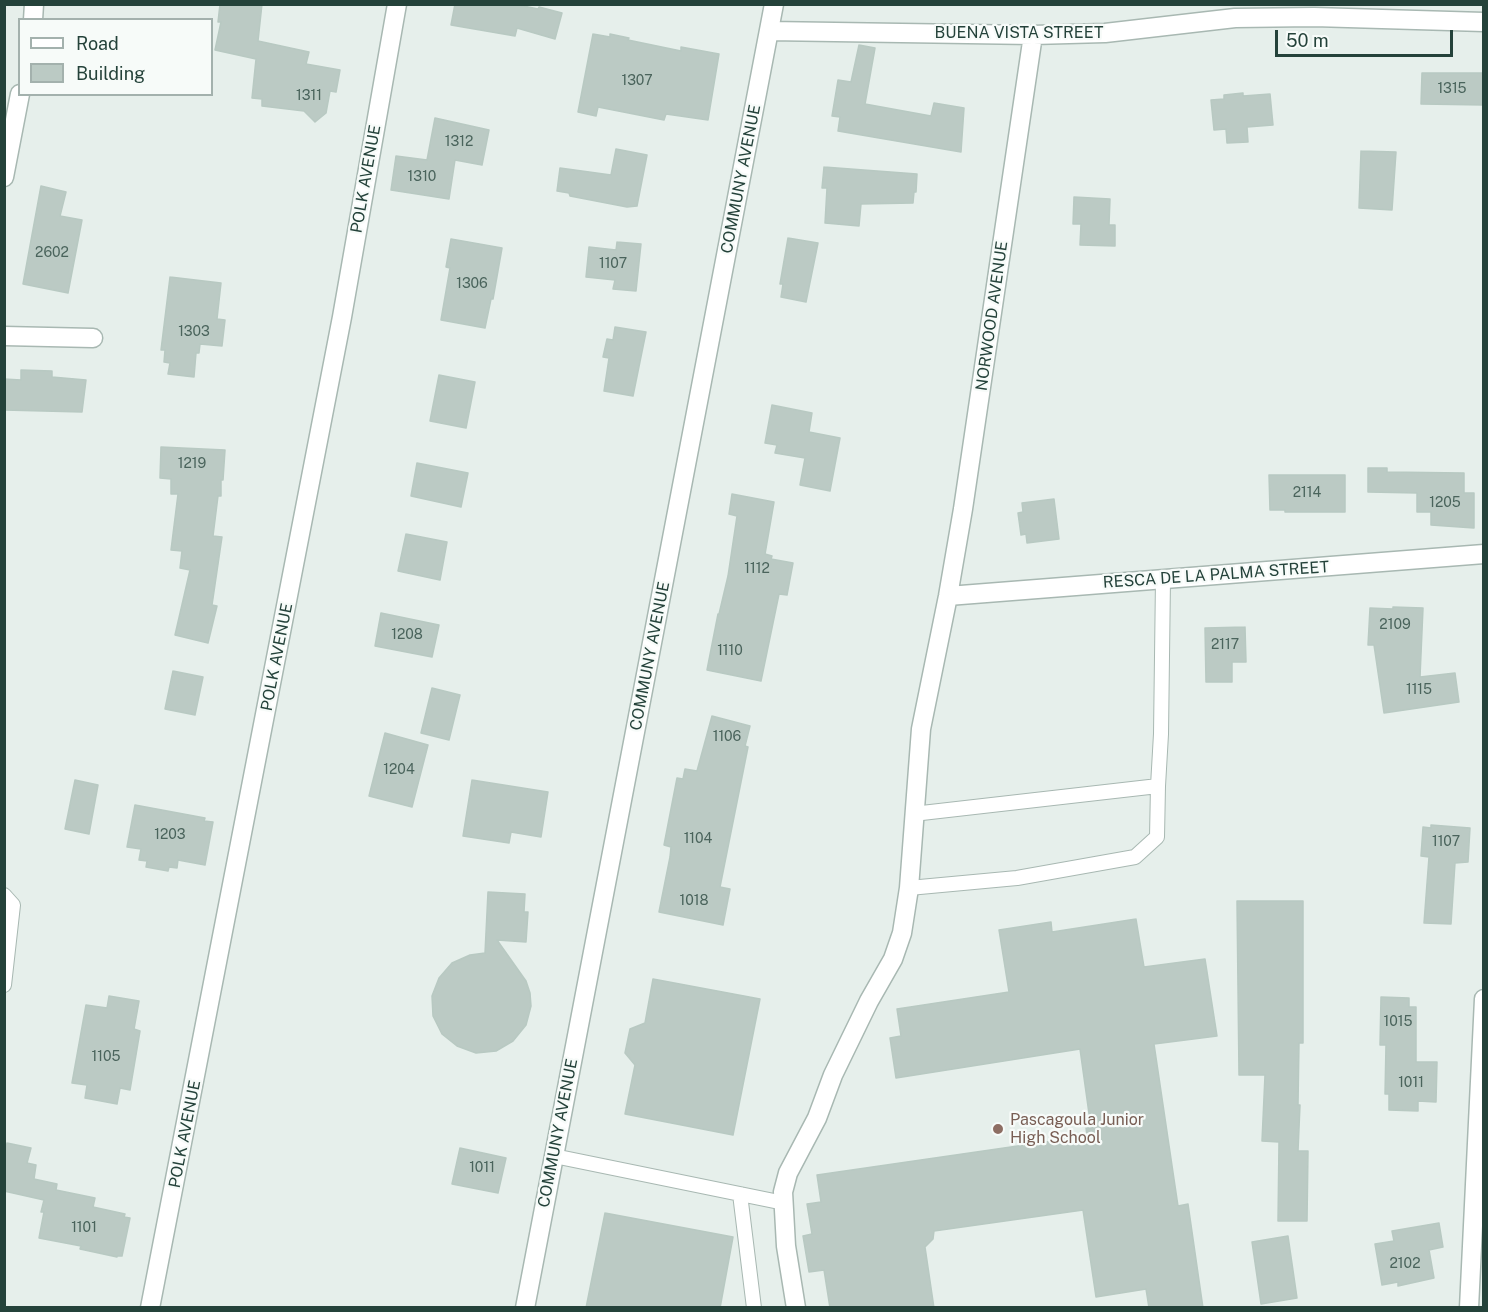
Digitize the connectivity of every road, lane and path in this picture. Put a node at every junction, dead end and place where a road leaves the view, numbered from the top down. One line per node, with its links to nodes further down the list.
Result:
1 (397, 4): 22 (street, POLK AVENUE)
2 (774, 4): 4 (street, COMMUNY AVENUE)
3 (1484, 22): 5 (street, BUENA VISTA STREET)
4 (769, 31): 5 (street, BUENA VISTA STREET); 19 (street, COMMUNY AVENUE)
5 (1033, 35): 12 (street, NORWOOD AVENUE)
6 (20, 96): 7 (street)
7 (4, 177)
8 (4, 336): 9 (street)
9 (93, 339)
10 (1484, 554): 11 (street, RESCA DE LA PALMA STREET)
11 (1163, 579): 12 (street, RESCA DE LA PALMA STREET); 13 (lane)
12 (948, 596): 14 (street, NORWOOD AVENUE)
13 (1158, 786): 14 (lane); 15 (lane)
14 (913, 814): 15 (street, NORWOOD AVENUE)
15 (909, 888): 21 (street, NORWOOD AVENUE)
16 (4, 895): 17 (lane)
17 (4, 985)
18 (1484, 999): 26 (street)
19 (554, 1156): 20 (lane); 23 (street, COMMUNY AVENUE)
20 (740, 1194): 21 (lane); 24 (lane)
21 (784, 1203): 25 (street, NORWOOD AVENUE)
22 (150, 1308)
23 (525, 1308)
24 (754, 1308)
25 (796, 1308)
26 (1469, 1308)

